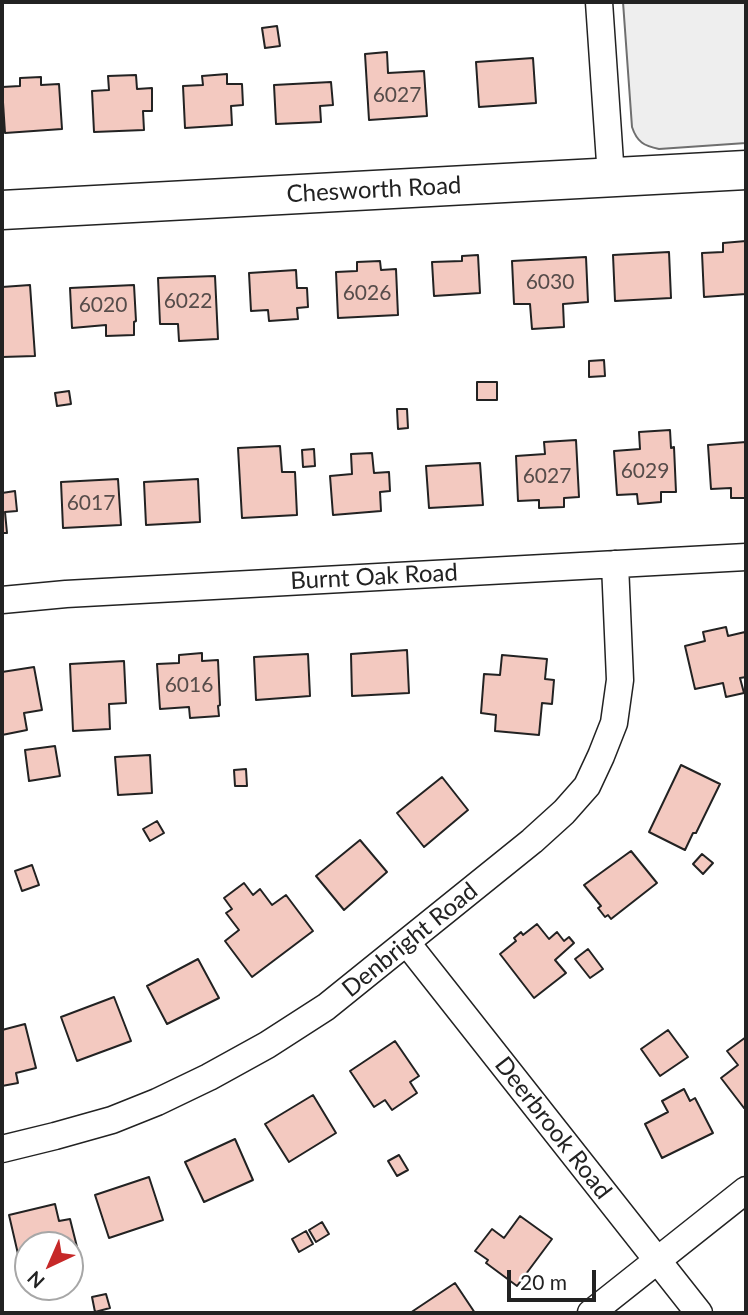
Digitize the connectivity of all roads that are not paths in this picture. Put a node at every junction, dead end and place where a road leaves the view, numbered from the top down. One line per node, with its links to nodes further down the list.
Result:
1 (599, 2): 3 (street)
2 (746, 170): 3 (street, Chesworth Road)
3 (611, 177): 4 (street, Chesworth Road)
4 (2, 210)
5 (746, 557): 6 (street, Burnt Oak Road)
6 (615, 564): 7 (street, Burnt Oak Road); 8 (street, Denbright Road)
7 (2, 600)
8 (407, 943): 9 (street, Denbright Road); 11 (street, Deerbrook Road)
9 (2, 1149)
10 (746, 1190): 11 (street)
11 (658, 1261): 12 (street); 13 (street, Deerbrook Road)
12 (592, 1313)
13 (699, 1313)

